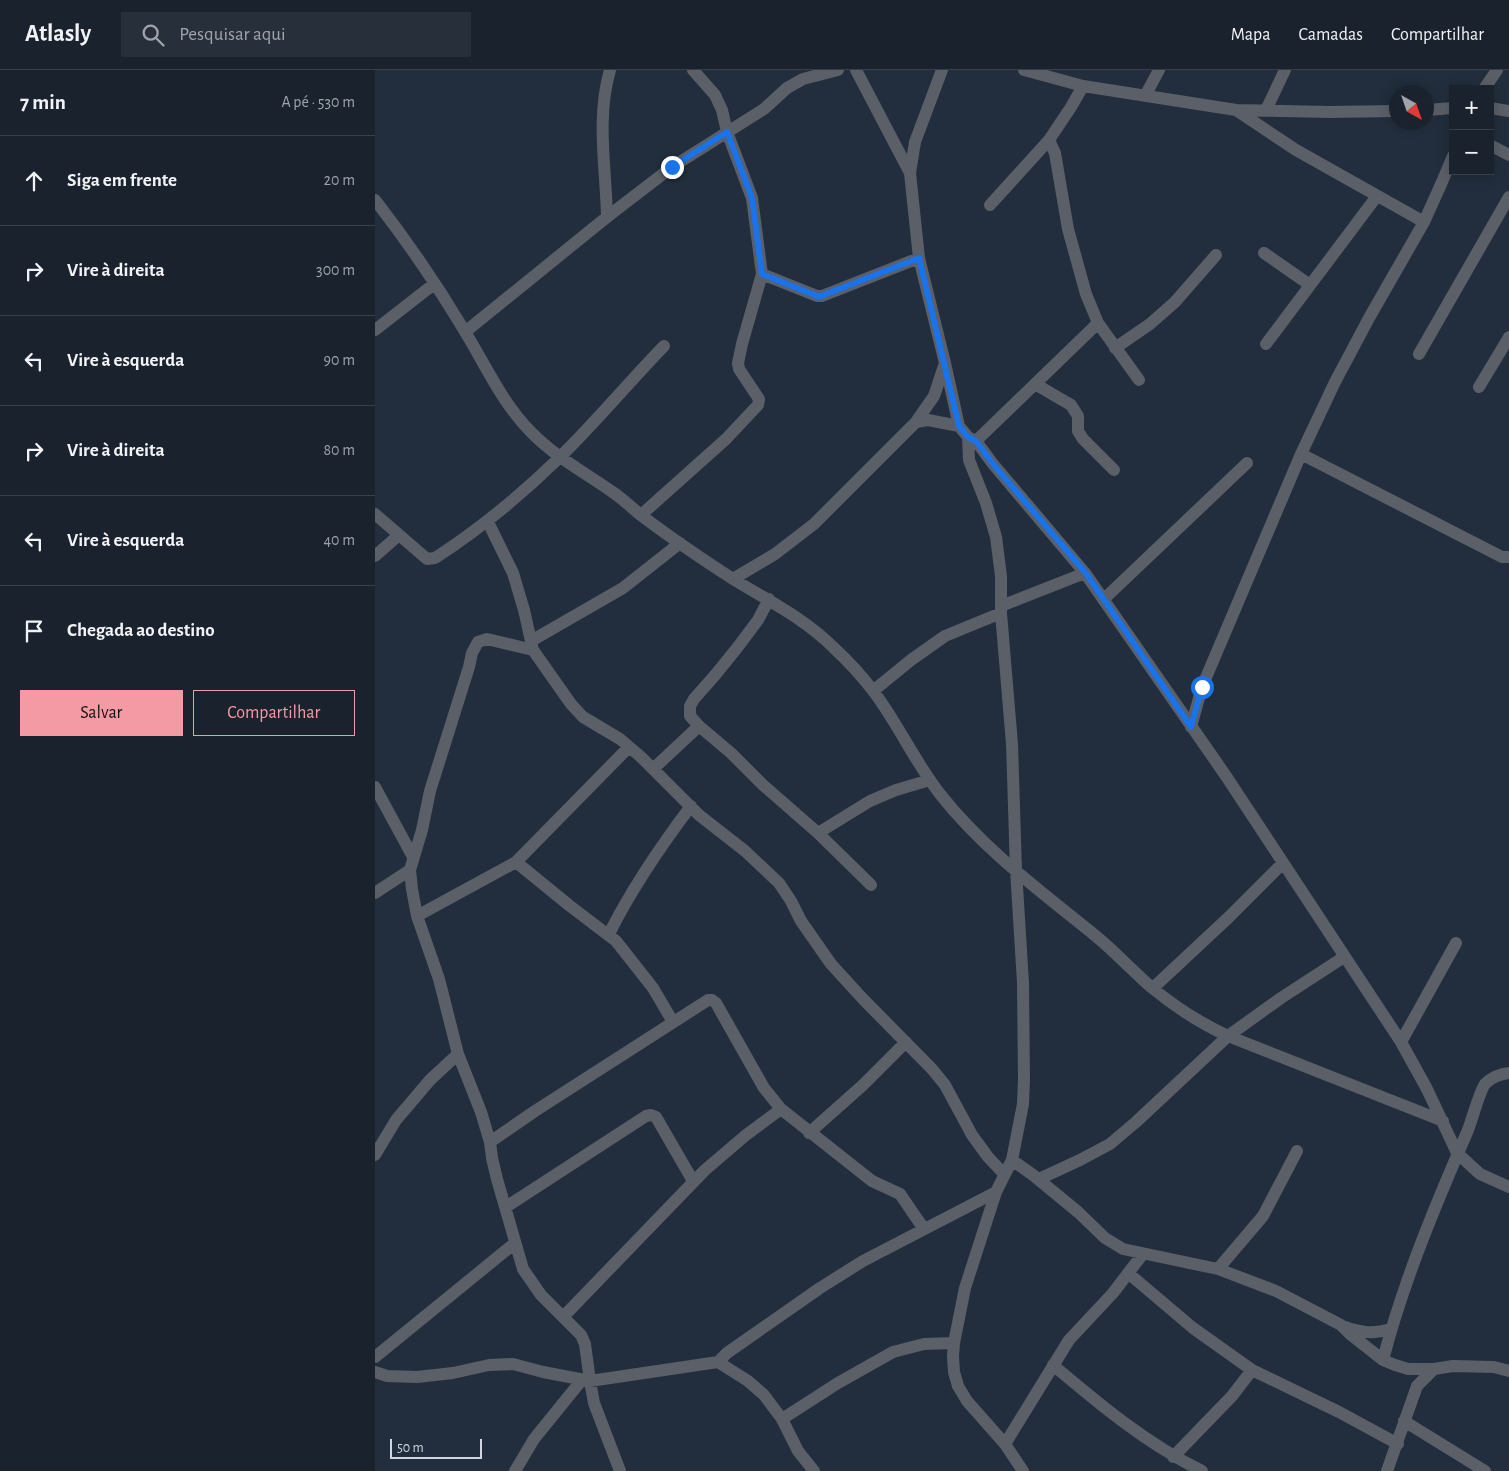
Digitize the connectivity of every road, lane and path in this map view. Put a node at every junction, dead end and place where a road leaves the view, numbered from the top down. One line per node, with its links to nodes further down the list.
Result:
1 (610, 70): 30 (street)
2 (693, 70): 20 (street)
3 (838, 70): 20 (street)
4 (856, 70): 25 (street)
5 (942, 70): 25 (street)
6 (1025, 70): 11 (street)
7 (1159, 70): 12 (street)
8 (1285, 70): 17 (street)
9 (1497, 70): 10 (street)
10 (1487, 85)
11 (1083, 86): 12 (street); 21 (street)
12 (1145, 96): 16 (street)
13 (1449, 108): 14 (street)
14 (1434, 109)
15 (1494, 109): 19 (street)
16 (1236, 110): 17 (street); 26 (street)
17 (1266, 110): 18 (street)
18 (1389, 111)
19 (1509, 111)
20 (727, 132): 30 (street); 35 (street)
21 (1049, 140): 29 (street); 38 (street)
22 (1494, 147): 23 (street)
23 (1509, 155)
24 (1449, 166): 31 (street)
25 (910, 173): 34 (street)
26 (1377, 196): 31 (street); 37 (street)
27 (1509, 197): 45 (street)
28 (375, 200): 36 (street)
29 (990, 205)
30 (607, 217): 40 (street)
31 (1424, 222): 53 (street)
32 (1264, 253): 37 (street)
33 (1216, 255): 44 (street)
34 (919, 258): 35 (street); 46 (street)
35 (762, 274): 58 (street)
36 (434, 284): 39 (street); 40 (street)
37 (1311, 284): 42 (street)
38 (1097, 323): 44 (street); 48 (street)
39 (375, 330)
40 (465, 332): 54 (street)
41 (1509, 337): 49 (street)
42 (1266, 344)
43 (663, 346): 54 (street)
44 (1115, 348): 47 (street)
45 (1419, 354)
46 (945, 363): 50 (street); 51 (street)
47 (1139, 380)
48 (1035, 384): 52 (street); 56 (street)
49 (1479, 387)
50 (916, 422): 51 (street); 65 (street)
51 (959, 426): 52 (street)
52 (972, 439): 64 (street); 68 (street)
53 (1301, 454): 63 (street); 72 (street)
54 (560, 457): 58 (street); 59 (street)
55 (1247, 463): 67 (street)
56 (1114, 470)
57 (375, 514): 60 (street)
58 (641, 515): 61 (street)
59 (488, 522): 60 (street); 69 (street)
60 (399, 535): 62 (street)
61 (680, 543): 65 (street); 69 (street)
62 (375, 556)
63 (1509, 557)
64 (1085, 572): 67 (street); 68 (street)
65 (733, 579): 66 (street)
66 (769, 599): 70 (street); 71 (street)
67 (1104, 599): 72 (street)
68 (1001, 610): 70 (street); 82 (street)
69 (532, 645): 73 (street); 80 (street)
70 (873, 691): 75 (street)
71 (699, 726): 74 (street); 78 (street)
72 (1191, 727): 81 (street)
73 (629, 747): 74 (street); 79 (street)
74 (653, 768): 77 (street)
75 (930, 780): 78 (street); 82 (street)
76 (375, 787): 80 (street)
77 (691, 806): 86 (street); 92 (street)
78 (818, 832): 83 (street)
79 (517, 862): 85 (street); 86 (street)
80 (412, 863): 84 (street); 85 (street)
81 (1283, 863): 88 (street); 89 (street)
82 (1015, 870): 89 (street); 103 (street)
83 (871, 885)
84 (375, 893)
85 (417, 916): 94 (street)
86 (609, 934): 90 (street)
87 (1456, 943): 93 (street)
88 (1344, 957): 91 (street); 93 (street)
89 (1153, 988): 91 (street)
90 (673, 1022): 96 (street); 99 (street)
91 (1228, 1036): 97 (street); 105 (street)
92 (906, 1042): 98 (street); 104 (street)
93 (1401, 1042): 97 (street)
94 (458, 1054): 99 (street); 102 (street)
95 (1509, 1073): 101 (street)
96 (781, 1109): 98 (street); 106 (street)
97 (1443, 1121): 101 (street)
98 (809, 1133): 110 (street)
99 (490, 1142): 109 (street)
100 (1297, 1151): 113 (street)
101 (1457, 1153): 107 (street); 117 (street)
102 (375, 1155)
103 (1012, 1160): 104 (street); 105 (street)
104 (1004, 1174): 108 (street)
105 (1039, 1179): 112 (street)
106 (693, 1180): 109 (street); 115 (street)
107 (1509, 1187)
108 (996, 1192): 110 (street); 118 (street)
109 (506, 1207): 111 (street)
110 (924, 1228): 121 (street)
111 (515, 1243): 115 (street); 119 (street)
112 (1142, 1254): 113 (street); 114 (street)
113 (1219, 1269): 116 (street)
114 (1128, 1273): 122 (street); 124 (street)
115 (563, 1317): 128 (street)
116 (1341, 1325): 117 (street); 120 (street)
117 (1391, 1329): 120 (street)
118 (954, 1343): 130 (street); 132 (street)
119 (375, 1357)
120 (1383, 1360): 123 (street)
121 (718, 1362): 128 (street); 130 (street)
122 (1053, 1365): 132 (street); 134 (street)
123 (1408, 1369): 125 (street); 129 (street)
124 (1252, 1370): 133 (street); 134 (street)
125 (1434, 1370): 126 (street); 129 (street)
126 (1509, 1371)
127 (375, 1372): 128 (street)
128 (585, 1381): 136 (street); 137 (street)
129 (1417, 1386): 131 (street)
130 (782, 1419): 135 (street)
131 (1404, 1420): 133 (street); 141 (street)
132 (1005, 1444): 138 (street)
133 (1398, 1444): 140 (street)
134 (1173, 1457): 139 (street)
135 (813, 1470)
136 (515, 1471)
137 (620, 1471)
138 (1023, 1471)
139 (1202, 1471)
140 (1387, 1471)
141 (1485, 1471)

